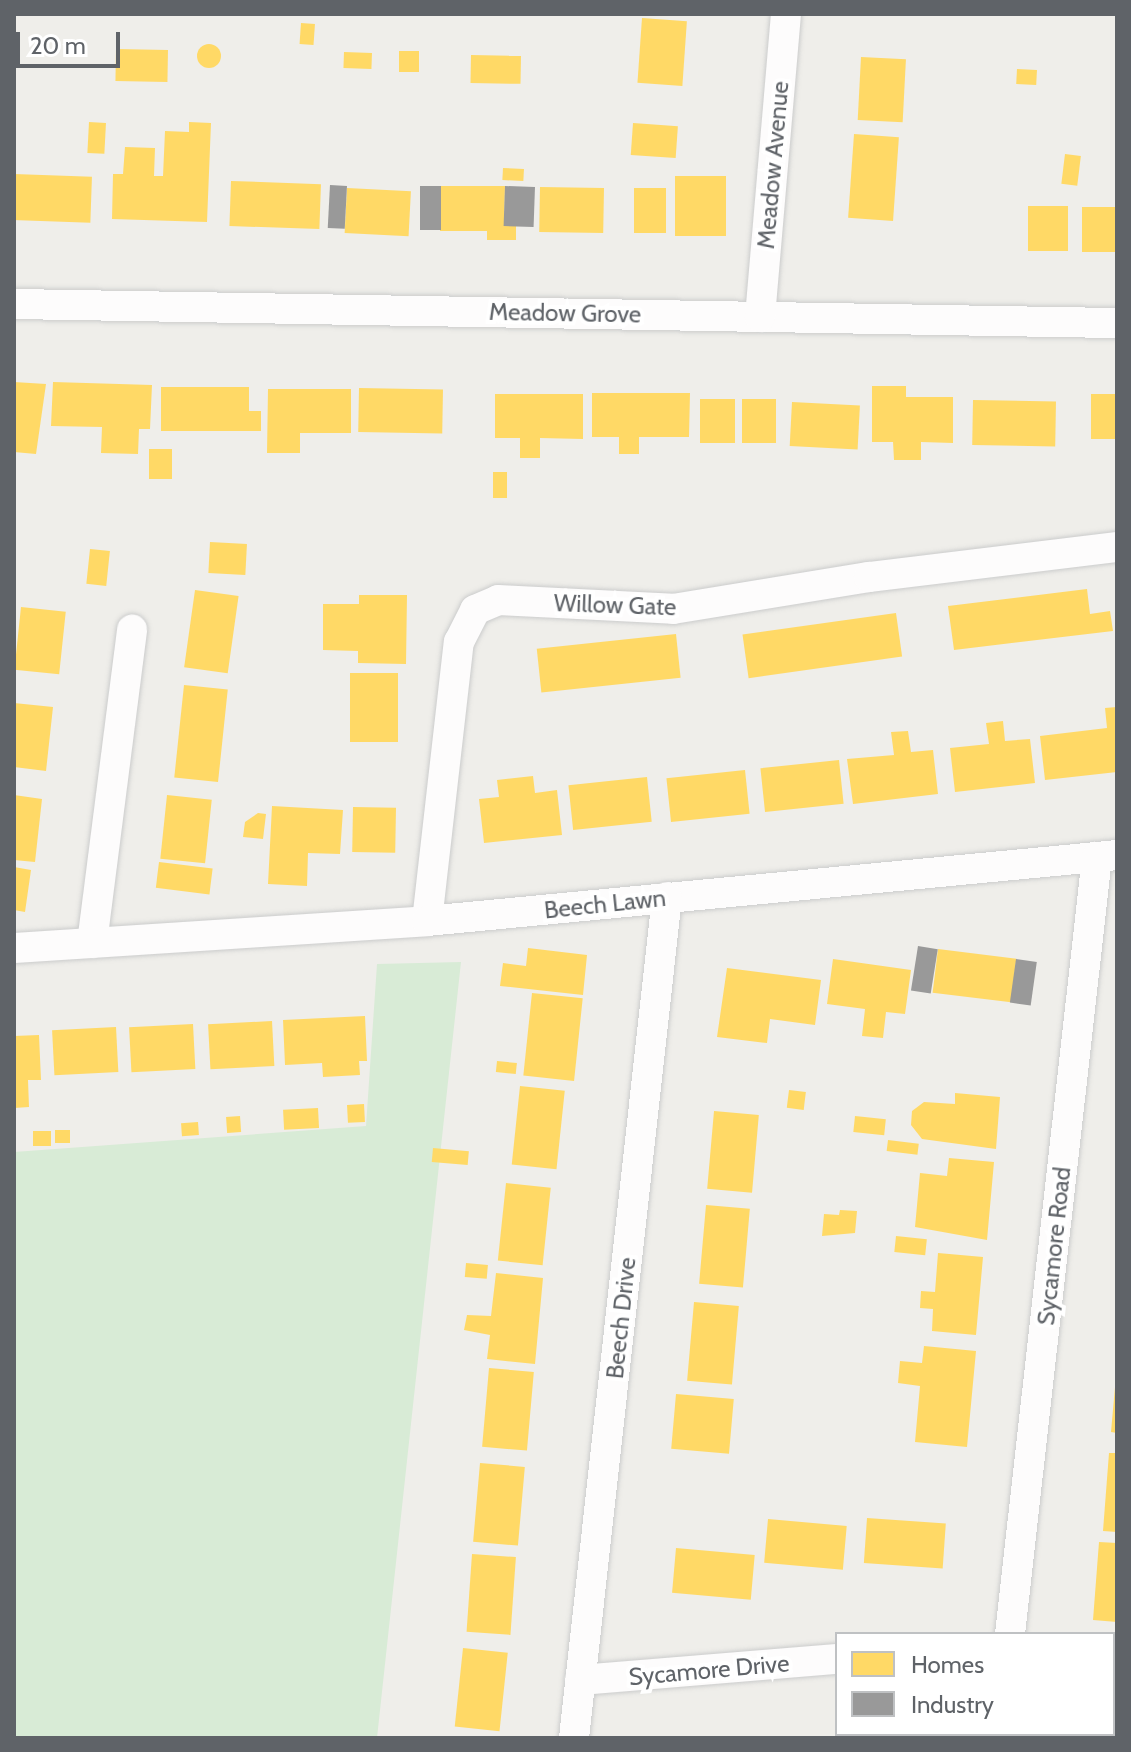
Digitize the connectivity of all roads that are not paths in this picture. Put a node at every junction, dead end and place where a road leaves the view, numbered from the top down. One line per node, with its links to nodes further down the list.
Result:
1 (786, 14): 3 (street, Meadow Avenue)
2 (14, 304): 3 (street, Meadow Grove)
3 (760, 317): 4 (street, Meadow Grove)
4 (1117, 323)
5 (1117, 547): 9 (street, Willow Gate)
6 (132, 630): 10 (street)
7 (1107, 856): 8 (street, Beech Lawn); 12 (street, Sycamore Road)
8 (667, 897): 9 (street, Beech Lawn); 14 (street, Beech Drive)
9 (427, 921): 10 (street, Beech Lawn)
10 (92, 943): 11 (street, Beech Lawn)
11 (14, 948)
12 (1010, 1632)
13 (835, 1659): 14 (street, Sycamore Drive)
14 (580, 1680): 15 (street, Beech Drive)
15 (574, 1738)

